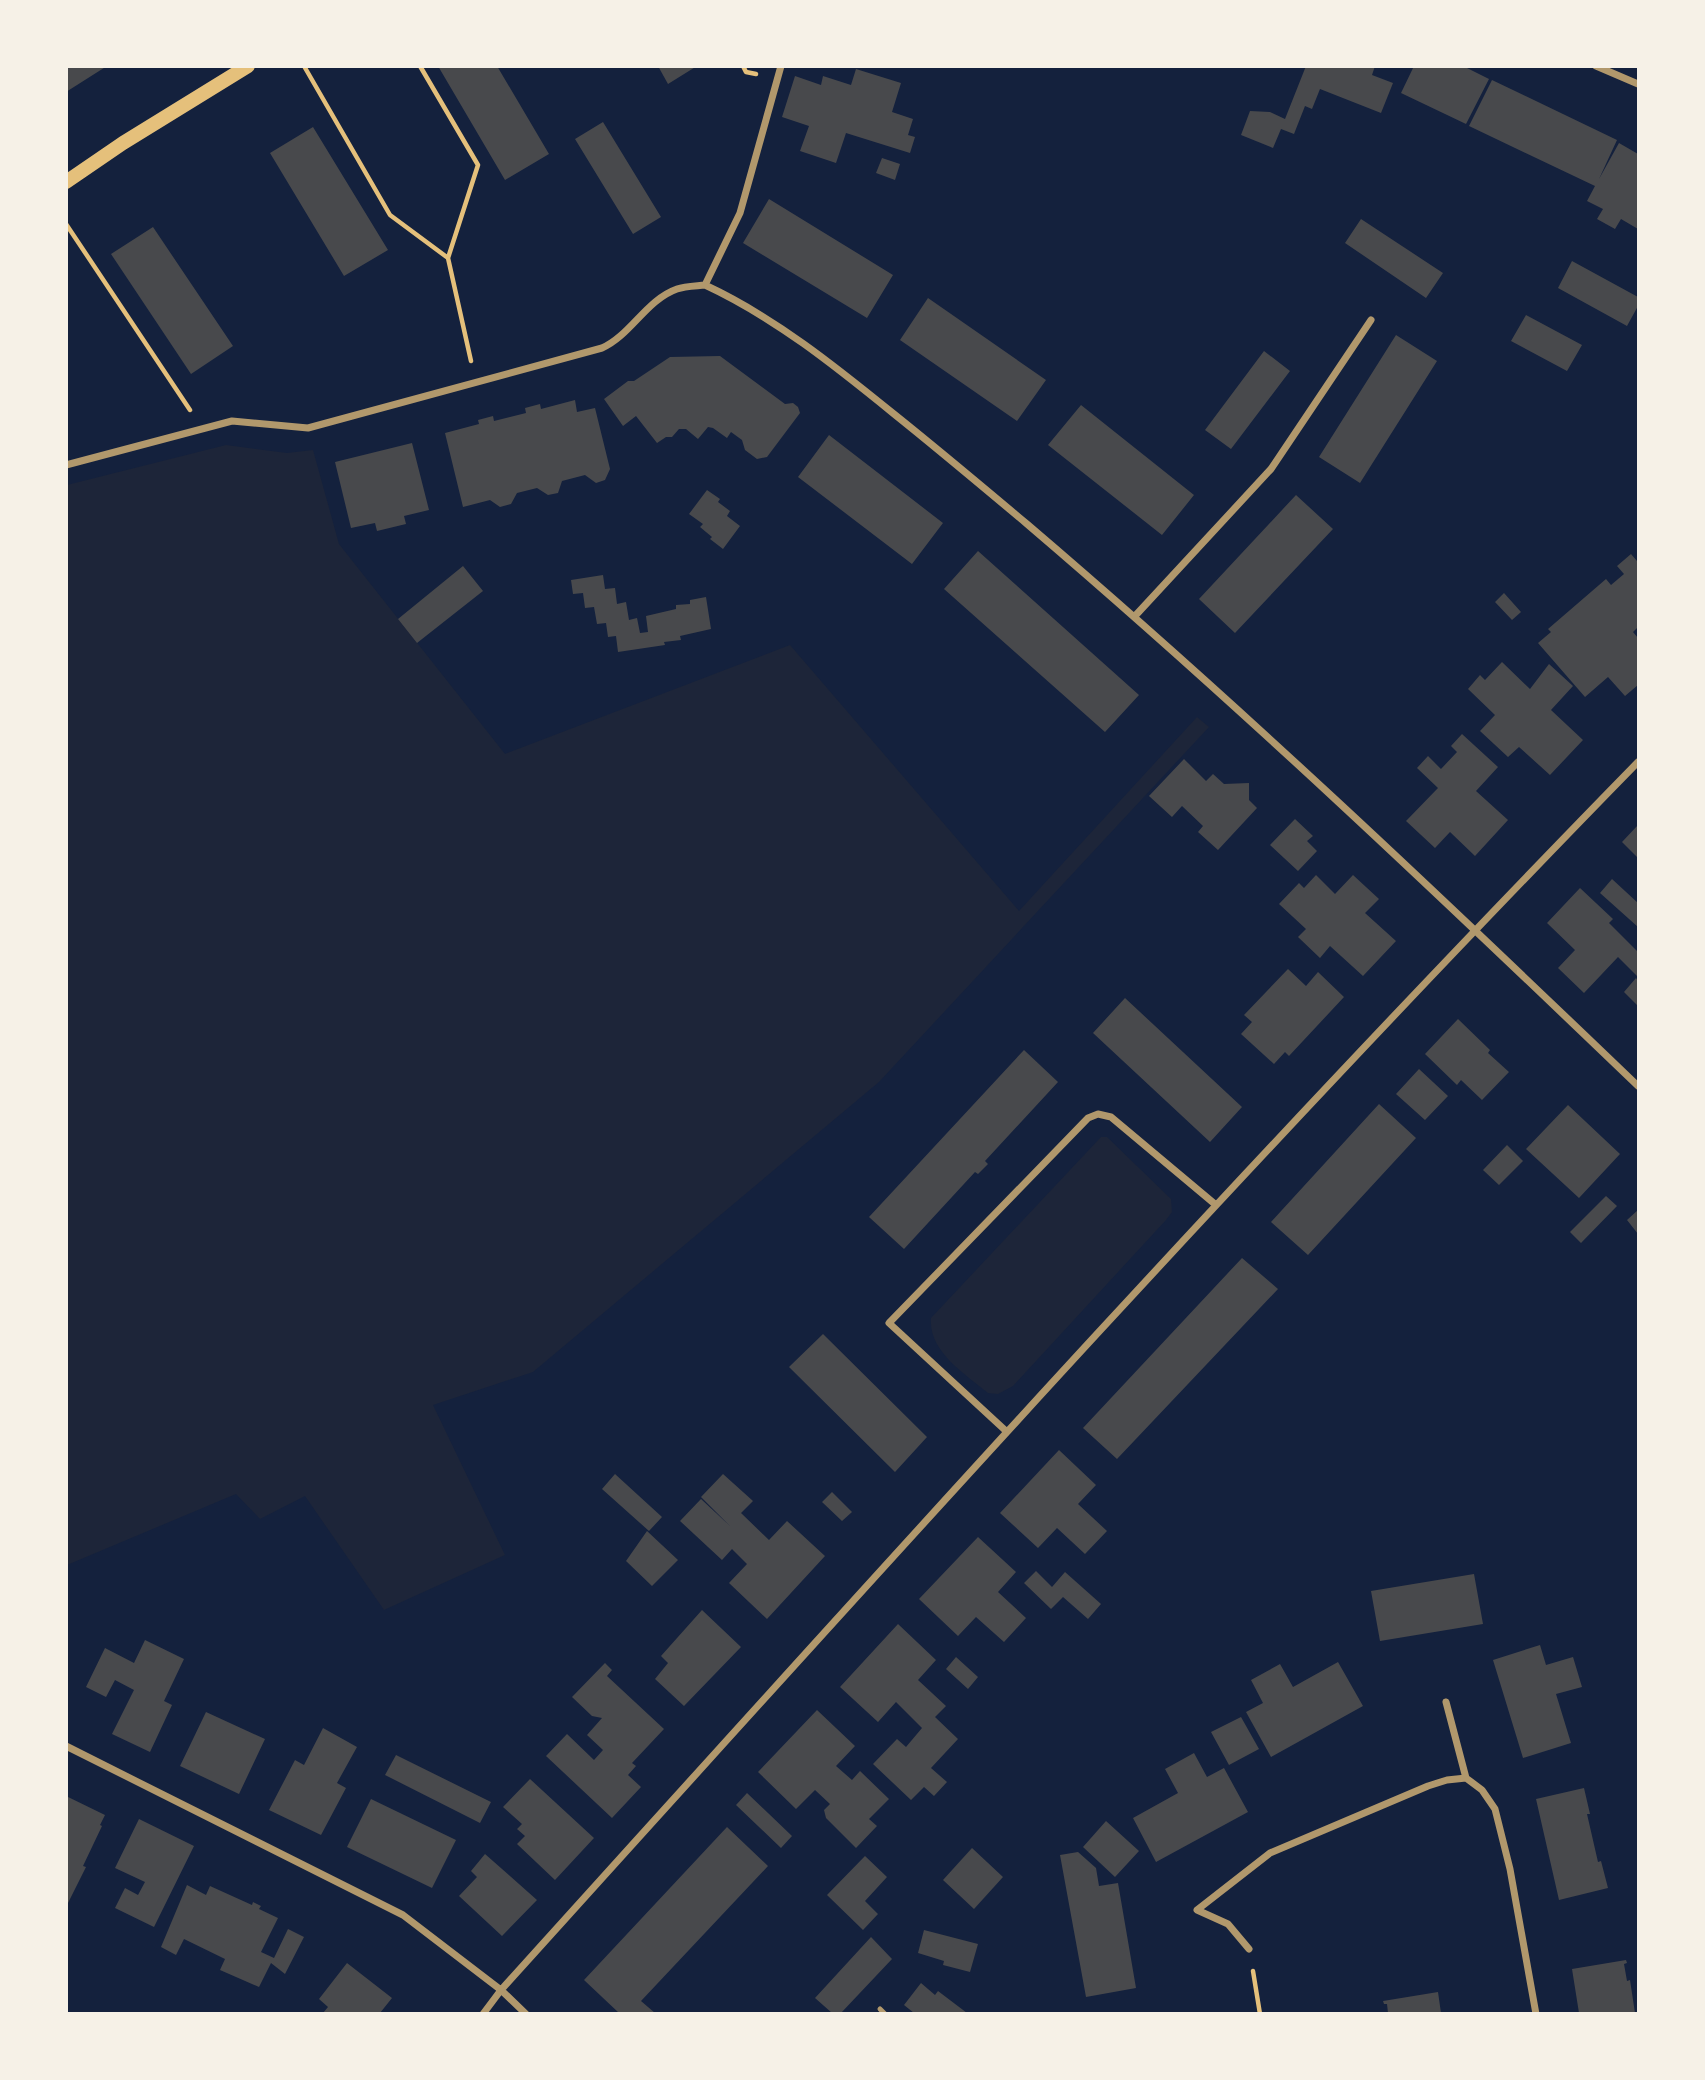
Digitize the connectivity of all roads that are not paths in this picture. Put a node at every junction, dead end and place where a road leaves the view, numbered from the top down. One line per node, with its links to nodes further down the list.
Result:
1 (248, 66): 4 (main road)
2 (781, 66): 7 (street)
3 (1595, 66): 5 (street)
4 (227, 72): 6 (main road)
5 (1639, 84)
6 (66, 182)
7 (705, 285): 9 (street); 10 (street)
8 (1371, 320): 10 (street)
9 (66, 465)
10 (1135, 617): 12 (street)
11 (1639, 762): 12 (street)
12 (1474, 929): 13 (street); 14 (street)
13 (1639, 1086)
14 (1216, 1205): 15 (street); 15 (street)
15 (1006, 1431): 20 (street)
16 (1446, 1702): 18 (street)
17 (66, 1746): 20 (street)
18 (1466, 1778): 19 (street); 23 (street)
19 (1249, 1949)
20 (501, 1990): 21 (street); 22 (street)
21 (483, 2014)
22 (526, 2014)
23 (1536, 2014)

